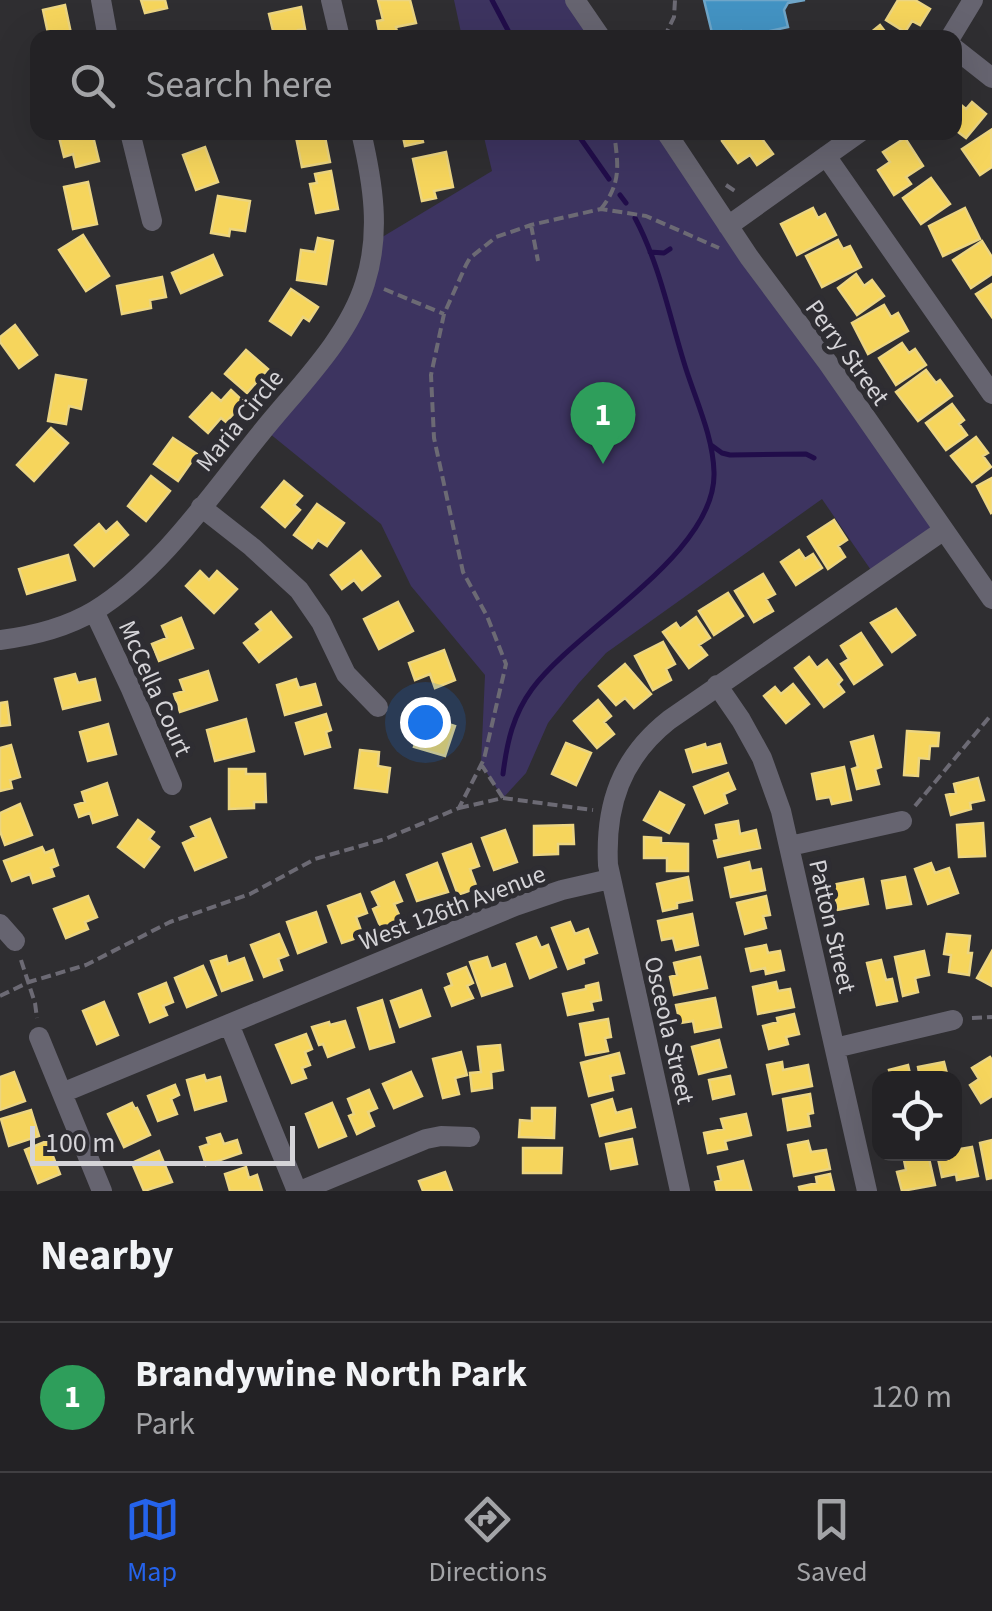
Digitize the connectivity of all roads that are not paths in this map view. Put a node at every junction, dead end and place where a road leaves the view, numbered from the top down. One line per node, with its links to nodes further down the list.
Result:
1 (101, 0): 5 (street)
2 (331, 0): 6 (street)
3 (574, 0): 7 (street)
4 (973, 0): 8 (street)
5 (107, 30)
6 (338, 30)
7 (595, 30)
8 (955, 30)
9 (962, 54): 10 (street)
10 (992, 78)
11 (132, 140): 16 (street)
12 (364, 140): 19 (street, Maria Circle)
13 (671, 140): 17 (street, Perry Street)
14 (849, 140): 15 (street)
15 (826, 156): 17 (street); 18 (street)
16 (152, 221)
17 (728, 226): 20 (street, Perry Street)
18 (992, 394)
19 (201, 507): 22 (street, Maria Circle); 25 (street)
20 (944, 530): 21 (street, Perry Street); 24 (street)
21 (992, 600)
22 (94, 611): 23 (street, Maria Circle); 26 (street, McCella Court)
23 (0, 640)
24 (717, 685): 28 (street, Patton Street); 29 (street)
25 (378, 706)
26 (172, 784)
27 (902, 821): 28 (street)
28 (790, 846): 35 (street, Patton Street)
29 (610, 879): 33 (street, West 126th Avenue); 40 (street, Osceola Street)
30 (0, 924): 31 (street)
31 (14, 941)
32 (953, 1020): 35 (street)
33 (229, 1024): 36 (street, West 126th Avenue); 39 (street)
34 (39, 1038): 36 (street)
35 (835, 1048): 41 (street, Patton Street)
36 (62, 1092): 38 (street)
37 (470, 1137): 39 (street)
38 (102, 1191)
39 (299, 1191)
40 (680, 1191)
41 (866, 1191)

